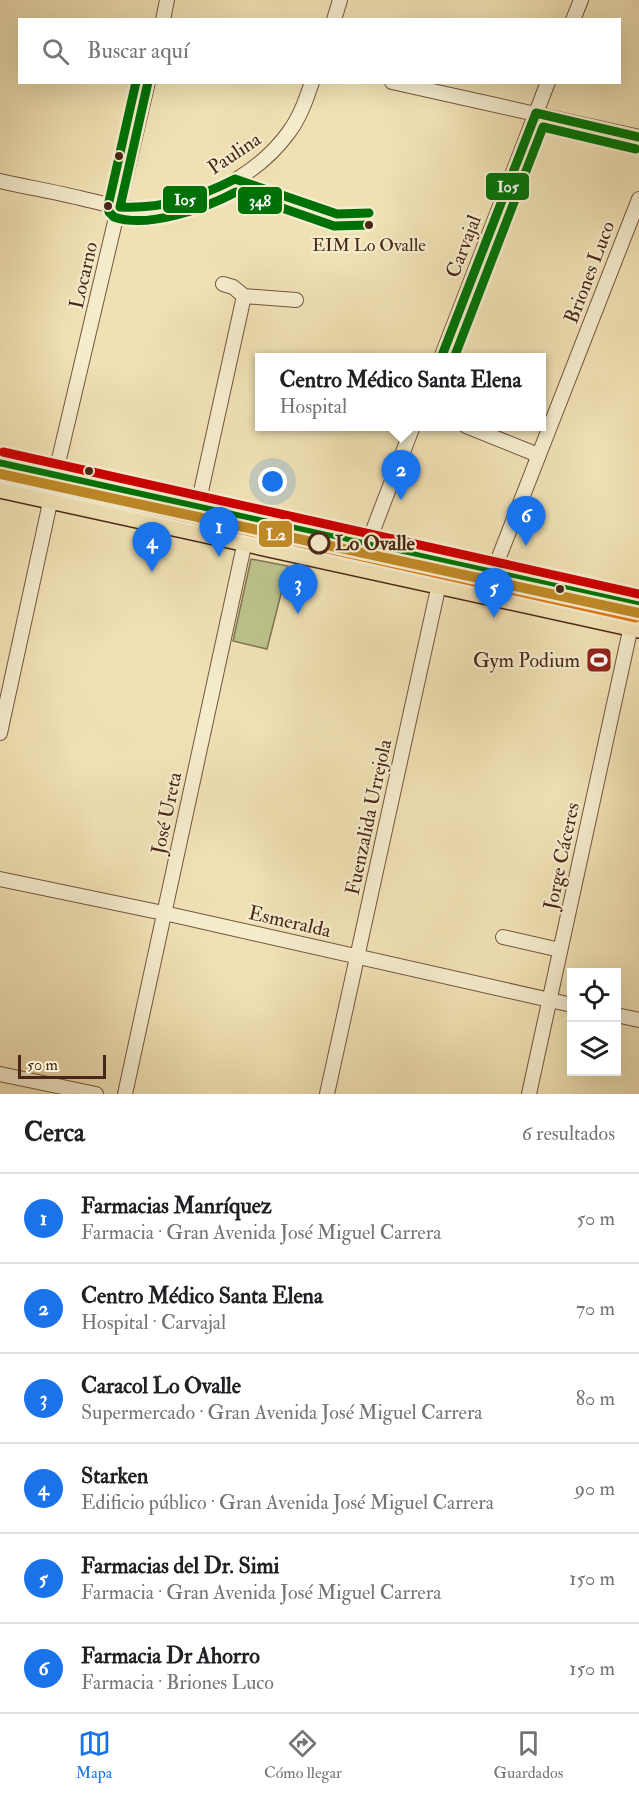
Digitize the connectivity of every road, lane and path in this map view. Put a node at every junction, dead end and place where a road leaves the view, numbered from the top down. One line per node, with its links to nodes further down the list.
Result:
1 (167, 0): 4 (street)
2 (340, 0): 5 (street)
3 (581, 0): 6 (street)
4 (163, 18)
5 (335, 18)
6 (574, 18)
7 (148, 84): 15 (street, Locarno)
8 (311, 84): 15 (street, Paulina)
9 (401, 84): 11 (street)
10 (547, 84): 11 (street, Carvajal)
11 (536, 113): 12 (street); 19 (street, Carvajal)
12 (639, 136)
13 (0, 181): 15 (street, Paulina)
14 (639, 199): 22 (street, Briones Luco)
15 (120, 207): 24 (street, Locarno)
16 (223, 284): 17 (street)
17 (244, 296): 18 (street); 27 (street)
18 (296, 300)
19 (443, 353)
20 (411, 431): 30 (street)
21 (478, 431): 22 (street)
22 (538, 455): 32 (street, Briones Luco)
23 (0, 464): 24 (main road)
24 (47, 474): 26 (main road); 27 (main road)
25 (0, 487): 26 (main road)
26 (51, 498): 28 (main road); 35 (street)
27 (197, 508): 28 (street); 30 (main road)
28 (192, 530): 29 (main road)
29 (245, 541): 31 (main road); 37 (street, José Ureta)
30 (367, 546): 32 (main road)
31 (439, 584): 32 (main road); 40 (street, Fuenzalida Urrejola)
32 (490, 584): 33 (main road); 34 (main road)
33 (639, 606)
34 (636, 623): 39 (street, Jorge Cáceres)
35 (0, 733)
36 (0, 879): 37 (street, Esmeralda)
37 (164, 913): 40 (street, Esmeralda); 48 (street, José Ureta)
38 (503, 937): 39 (street)
39 (560, 950): 41 (street, Jorge Cáceres)
40 (357, 956): 41 (street, Esmeralda); 49 (street, Fuenzalida Urrejola)
41 (549, 1000): 42 (street, Esmeralda); 50 (street, Jorge Cáceres)
42 (567, 1004)
43 (621, 1016): 44 (street)
44 (639, 1020)
45 (0, 1074): 46 (street)
46 (53, 1090): 47 (street)
47 (96, 1094)
48 (125, 1094)
49 (327, 1094)
50 (529, 1094)

